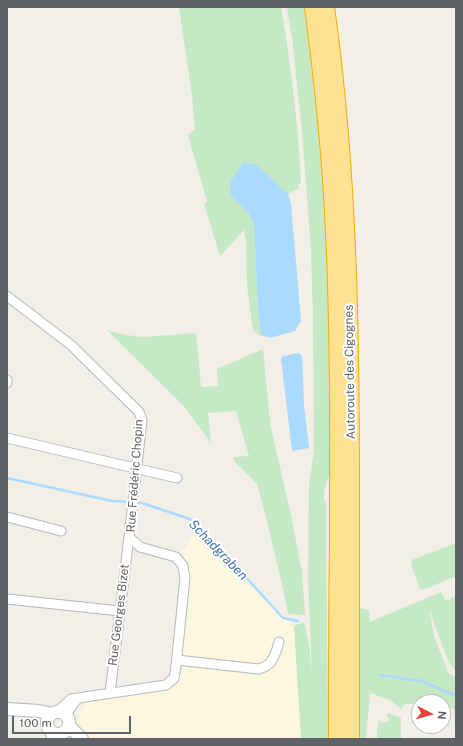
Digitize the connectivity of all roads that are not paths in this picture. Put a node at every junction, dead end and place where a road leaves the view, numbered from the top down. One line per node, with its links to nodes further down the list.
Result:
1 (313, 7): 19 (highway, Autoroute des Cigognes)
2 (326, 7): 20 (highway, Autoroute des Cigognes)
3 (7, 296): 5 (street, Rue Frédéric Chopin)
4 (7, 438): 5 (street)
5 (137, 469): 6 (street); 9 (street, Rue Frédéric Chopin)
6 (176, 478)
7 (7, 517): 8 (street)
8 (61, 531)
9 (129, 537): 11 (street, Rue Georges Bizet); 13 (street, Rue Frédéric Chopin)
10 (7, 600): 11 (street)
11 (120, 611): 14 (street, Rue Georges Bizet)
12 (279, 642): 13 (street)
13 (177, 660): 14 (street, Rue Frédéric Chopin)
14 (110, 693): 17 (street, Rue Frédéric Chopin)
15 (7, 709): 17 (main road)
16 (7, 713): 17 (main road)
17 (59, 726): 18 (main road)
18 (82, 739)
19 (337, 739)
20 (350, 739)

